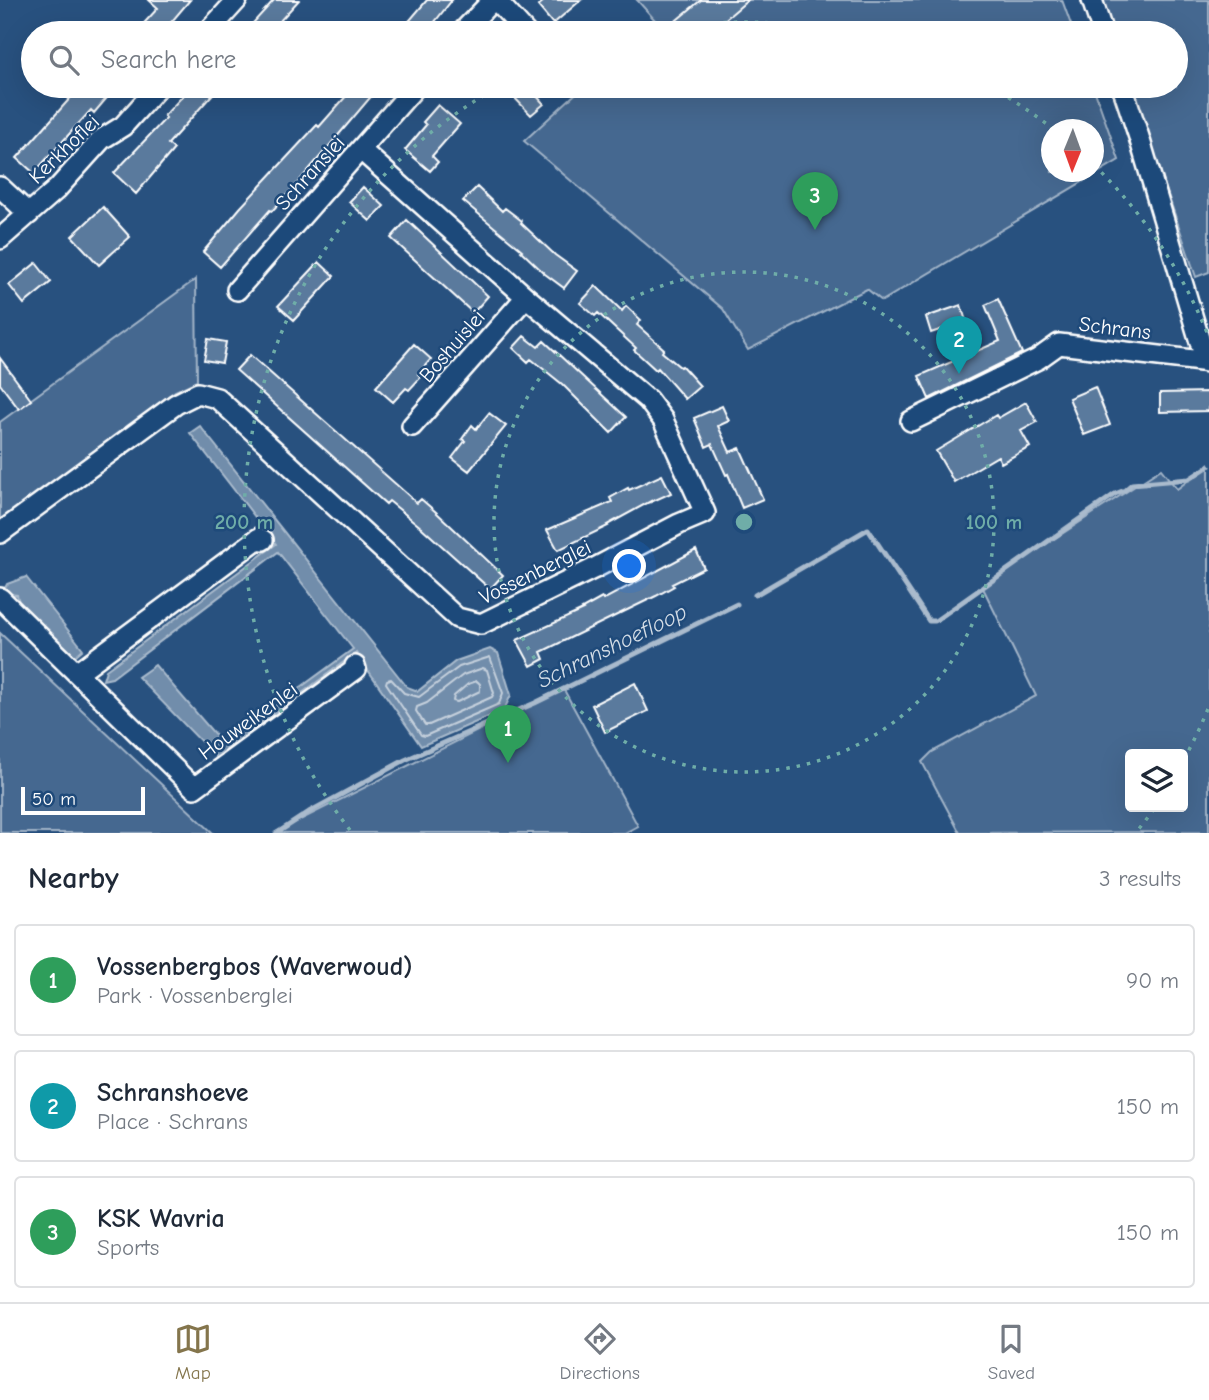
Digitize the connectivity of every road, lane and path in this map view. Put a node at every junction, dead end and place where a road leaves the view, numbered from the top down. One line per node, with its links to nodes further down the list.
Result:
1 (237, 0): 4 (street)
2 (495, 0): 5 (street); 6 (street)
3 (1092, 0): 7 (street)
4 (217, 21)
5 (473, 21)
6 (515, 21)
7 (1100, 21)
8 (148, 98): 13 (street, Kerkhoflei)
9 (406, 98): 11 (street, Schranslei)
10 (1126, 98): 17 (street, Schrans)
11 (361, 150): 15 (street, Schranslei); 16 (street, Vossenberglei)
12 (0, 187): 13 (street, Kerkhoflei)
13 (29, 214): 14 (street, Kerkhoflei)
14 (0, 239)
15 (237, 290)
16 (526, 297): 19 (street, Boshuislei); 20 (street, Vossenberglei)
17 (1208, 362): 18 (street, Schrans)
18 (911, 421)
19 (412, 426)
20 (0, 533)
21 (263, 540): 24 (street)
22 (4, 608): 24 (street, Houweikenlei)
23 (355, 666): 24 (street, Houweikenlei)
24 (78, 672)

